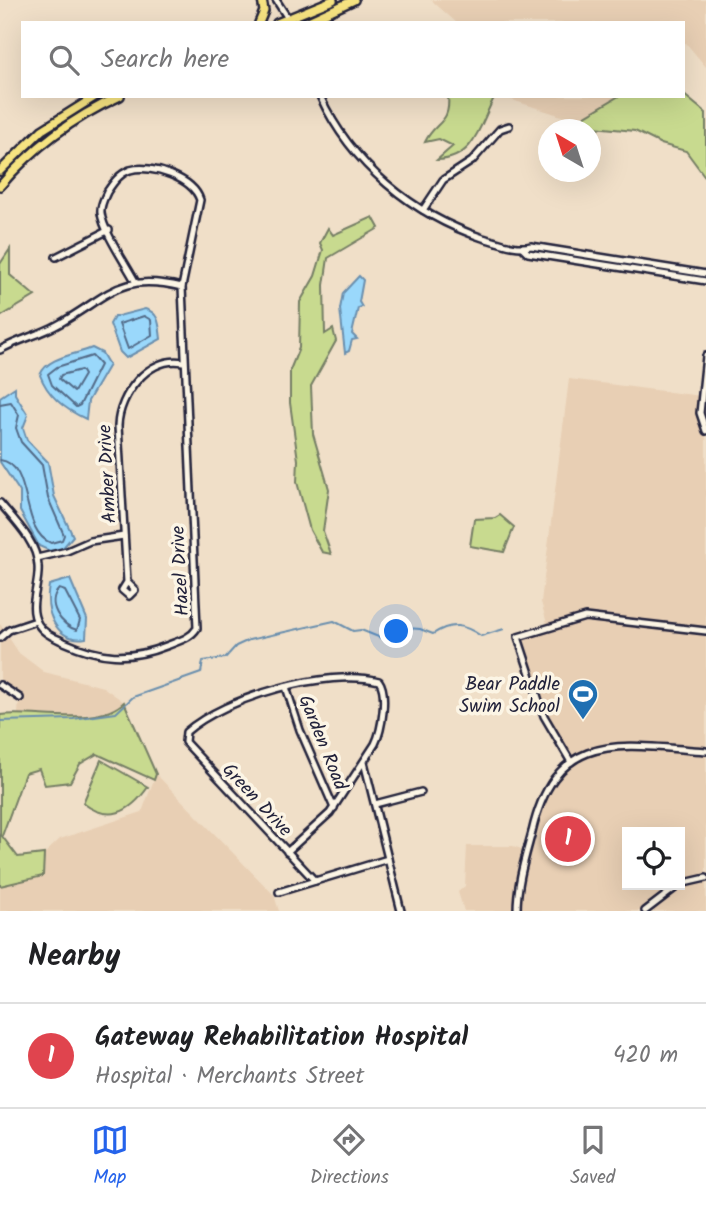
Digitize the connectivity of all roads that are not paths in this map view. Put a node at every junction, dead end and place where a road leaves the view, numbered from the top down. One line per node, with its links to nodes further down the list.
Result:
1 (262, 0): 6 (main road)
2 (276, 0): 5 (street)
3 (333, 0): 5 (main road)
4 (354, 0): 7 (main road)
5 (289, 20)
6 (260, 21)
7 (308, 21)
8 (93, 98): 12 (main road)
9 (116, 98): 13 (main road)
10 (321, 98): 14 (street)
11 (509, 126): 14 (street)
12 (0, 171)
13 (0, 186)
14 (423, 210): 16 (street)
15 (108, 230): 17 (street); 19 (street, Hazel Drive); 21 (street, Hazel Drive)
16 (523, 248): 18 (street); 20 (street)
17 (56, 257)
18 (706, 274)
19 (135, 281): 21 (street); 22 (street)
20 (706, 281)
21 (182, 287): 24 (street, Hazel Drive)
22 (0, 350)
23 (706, 356): 25 (street)
24 (183, 362): 27 (street, Amber Drive); 30 (street, Hazel Drive)
25 (706, 431)
26 (0, 503): 28 (street)
27 (124, 536): 28 (street); 29 (street, Amber Drive)
28 (37, 558): 30 (street)
29 (127, 582)
30 (36, 621): 32 (street)
31 (706, 631): 39 (street)
32 (0, 638)
33 (0, 685): 35 (street)
34 (286, 687): 38 (street); 42 (street, Garden Road); 43 (street, Green Drive)
35 (20, 698)
36 (706, 743): 37 (street)
37 (705, 751): 39 (street)
38 (364, 762): 41 (street); 42 (street)
39 (571, 762): 51 (street)
40 (421, 792): 41 (street)
41 (375, 804): 44 (street)
42 (334, 808): 43 (street)
43 (288, 852): 46 (street, Green Drive)
44 (388, 859): 46 (street); 50 (street)
45 (706, 878): 47 (street)
46 (315, 880): 49 (street)
47 (685, 883)
48 (671, 890): 52 (street)
49 (279, 891)
50 (401, 911)
51 (517, 911)
52 (645, 911)

